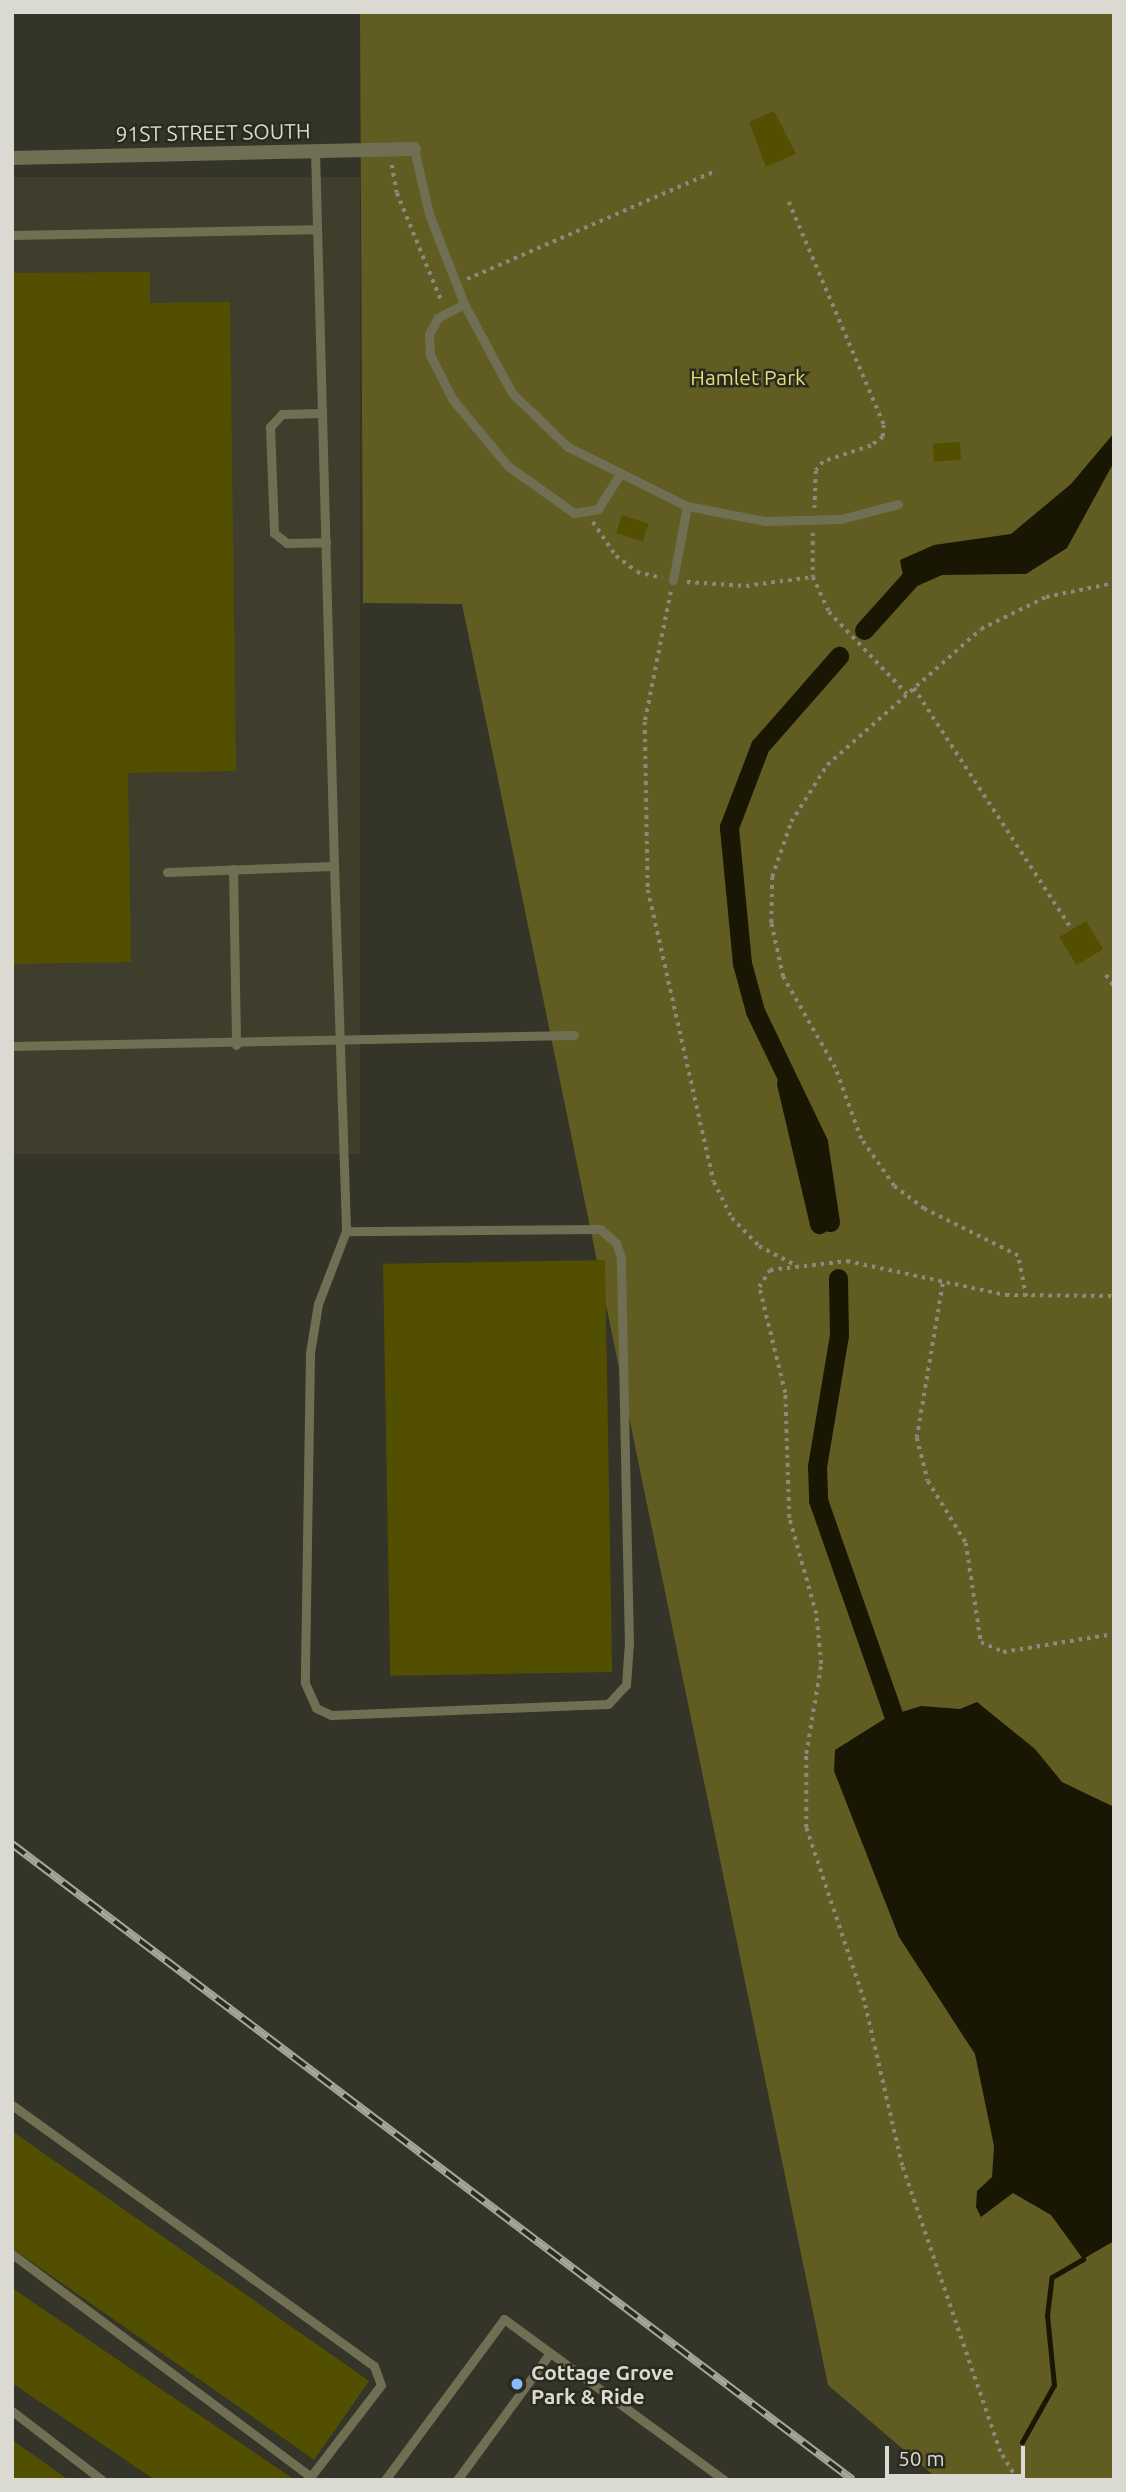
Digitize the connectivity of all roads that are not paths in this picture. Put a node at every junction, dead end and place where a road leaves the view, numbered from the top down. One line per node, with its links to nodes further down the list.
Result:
1 (414, 149): 2 (street, 91ST STREET SOUTH); 6 (lane)
2 (315, 151): 3 (street, 91ST STREET SOUTH); 4 (lane)
3 (12, 158)
4 (317, 229): 5 (lane); 7 (lane)
5 (12, 235)
6 (464, 304): 8 (lane); 8 (lane)
7 (322, 413): 11 (lane); 11 (lane)
8 (619, 475): 10 (lane)
9 (898, 504): 10 (lane)
10 (687, 506): 12 (lane)
11 (326, 542): 13 (lane)
12 (673, 580)
13 (334, 866): 14 (lane); 17 (lane)
14 (233, 869): 15 (lane); 18 (lane)
15 (167, 872)
16 (574, 1035): 17 (lane)
17 (339, 1043): 18 (lane); 20 (lane)
18 (236, 1045): 19 (lane)
19 (12, 1046)
20 (346, 1231): 20 (lane)
21 (12, 2105): 25 (lane)
22 (12, 2254): 25 (lane)
23 (550, 2353): 26 (lane); 28 (lane); 29 (lane)
24 (12, 2411): 27 (lane)
25 (309, 2478)
26 (459, 2479)
27 (102, 2480)
28 (385, 2480)
29 (724, 2480)

